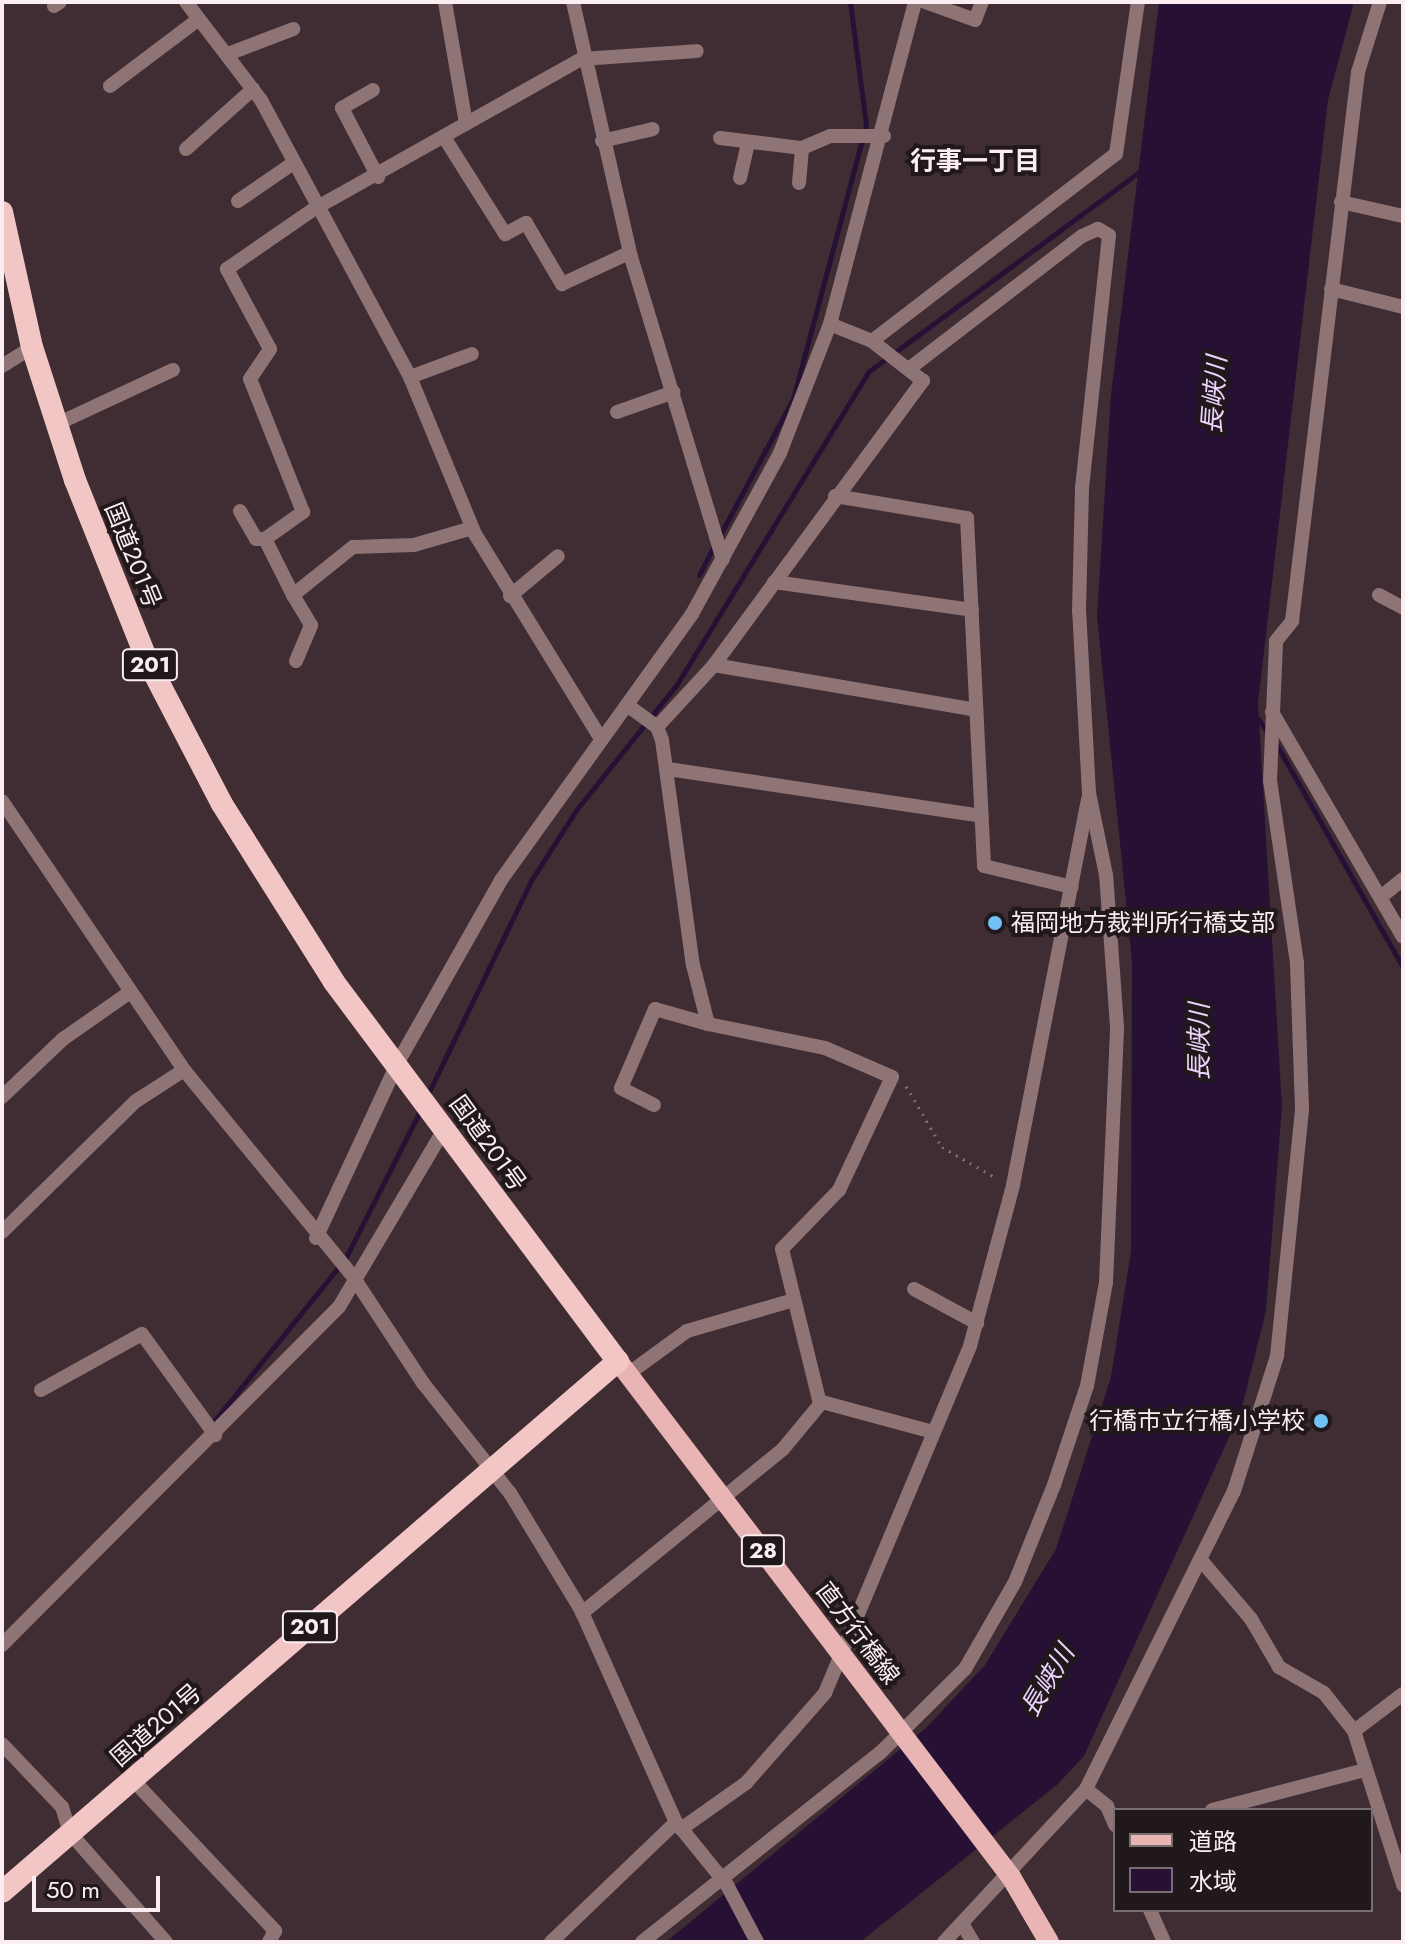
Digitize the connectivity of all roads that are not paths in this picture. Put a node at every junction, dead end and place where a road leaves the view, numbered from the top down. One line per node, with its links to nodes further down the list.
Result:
1 (186, 2): 9 (street)
2 (445, 2): 17 (street)
3 (573, 2): 13 (street)
4 (915, 2): 19 (street)
5 (925, 2): 6 (street)
6 (982, 2)
7 (1138, 2): 39 (street)
8 (1380, 2): 31 (street)
9 (199, 19): 12 (street); 14 (street)
10 (293, 29): 12 (street)
11 (697, 51): 13 (street)
12 (228, 54): 15 (street)
13 (581, 59): 17 (street); 22 (street)
14 (110, 86)
15 (253, 89): 25 (street); 26 (street)
16 (373, 90): 27 (street)
17 (466, 123): 20 (street)
18 (653, 129): 22 (street)
19 (884, 136): 24 (street); 38 (street)
20 (444, 137): 27 (street); 35 (street)
21 (720, 138): 23 (street)
22 (602, 141): 35 (street)
23 (748, 143): 24 (street); 28 (street)
24 (802, 148): 29 (street)
25 (186, 149)
26 (292, 164): 30 (street); 32 (street)
27 (378, 177): 32 (street)
28 (740, 178)
29 (799, 183)
30 (238, 201)
31 (1341, 202): 34 (street); 36 (street)
32 (314, 209): 45 (street); 52 (street)
33 (2, 212): 40 (highway, 国道201号 / 201)
34 (1403, 216)
35 (629, 253): 46 (street)
36 (1331, 289): 37 (street); 65 (street)
37 (1403, 307)
38 (830, 324): 39 (street); 54 (street)
39 (876, 344): 43 (street)
40 (32, 347): 42 (street); 48 (highway, 国道201号 / 201)
41 (472, 354): 45 (street)
42 (2, 366)
43 (910, 368): 49 (street); 69 (street)
44 (173, 370): 48 (street)
45 (410, 377): 51 (street)
46 (674, 392): 47 (street); 54 (street)
47 (617, 412)
48 (57, 424): 80 (highway, 国道201号 / 201)
49 (835, 496): 55 (street); 60 (street)
50 (240, 511): 52 (street)
51 (472, 528): 56 (street); 58 (street)
52 (265, 539): 56 (street)
53 (558, 556): 58 (street)
54 (723, 559): 63 (street)
55 (774, 582): 60 (street); 62 (street)
56 (293, 595): 61 (street)
57 (1379, 595): 59 (street)
58 (510, 596): 67 (street)
59 (1403, 608)
60 (972, 610): 64 (street)
61 (296, 661)
62 (714, 665): 64 (street); 66 (street)
63 (631, 708): 66 (street); 67 (street)
64 (976, 710): 71 (street)
65 (1272, 712): 76 (street); 98 (street)
66 (657, 727): 68 (street)
67 (600, 737): 80 (street)
68 (668, 769): 71 (street); 79 (street)
69 (1089, 793): 72 (street); 73 (street)
70 (2, 801): 78 (street)
71 (982, 816): 75 (street)
72 (1077, 865): 73 (street); 75 (street)
73 (1106, 875): 104 (street)
74 (1403, 879): 76 (street)
75 (1072, 887): 90 (street)
76 (1382, 896): 77 (street)
77 (1403, 937)
78 (130, 992): 81 (street); 82 (street)
79 (708, 1024): 83 (street); 89 (street)
80 (399, 1066): 84 (highway, 国道201号 / 201); 86 (street)
81 (184, 1070): 85 (street); 86 (street)
82 (2, 1097)
83 (654, 1105)
84 (441, 1121): 87 (street); 91 (highway, 国道201号 / 201)
85 (2, 1232)
86 (320, 1240): 87 (street)
87 (351, 1274): 95 (street); 96 (street)
88 (914, 1289): 90 (street)
89 (794, 1300): 91 (street); 93 (street)
90 (977, 1323): 94 (street)
91 (623, 1368): 96 (highway, 国道201号 / 201); 97 (main road, 直方行橋線 / 28)
92 (41, 1390): 95 (street)
93 (820, 1404): 94 (street); 97 (street)
94 (933, 1432): 101 (street)
95 (215, 1435): 100 (street)
96 (493, 1471): 99 (street); 107 (highway, 国道201号 / 201)
97 (721, 1497): 99 (street); 101 (main road, 直方行橋線 / 28)
98 (1200, 1559): 103 (street); 108 (street)
99 (582, 1613): 111 (street)
100 (2, 1645)
101 (844, 1656): 104 (main road, 直方行橋線 / 28); 111 (street)
102 (1403, 1694): 103 (street)
103 (1354, 1731): 106 (street)
104 (904, 1738): 113 (main road, 直方行橋線 / 28); 114 (street)
105 (2, 1744): 112 (street)
106 (1365, 1770): 109 (street); 115 (street)
107 (132, 1779): 112 (highway, 国道201号 / 201); 120 (street)
108 (1086, 1789): 110 (street); 113 (street)
109 (1220, 1808)
110 (1113, 1820)
111 (679, 1825): 114 (street); 121 (street)
112 (70, 1833): 116 (highway, 国道201号 / 201); 119 (street)
113 (1005, 1869): 118 (street); 126 (main road, 直方行橋線 / 28)
114 (724, 1882): 122 (street); 123 (street)
115 (1403, 1885)
116 (2, 1892)
117 (1151, 1912): 127 (street)
118 (963, 1925): 124 (street); 125 (street)
119 (166, 1942)
120 (269, 1942)
121 (551, 1942)
122 (642, 1942)
123 (757, 1942)
124 (944, 1942)
125 (973, 1942)
126 (1049, 1942)
127 (1164, 1942)

